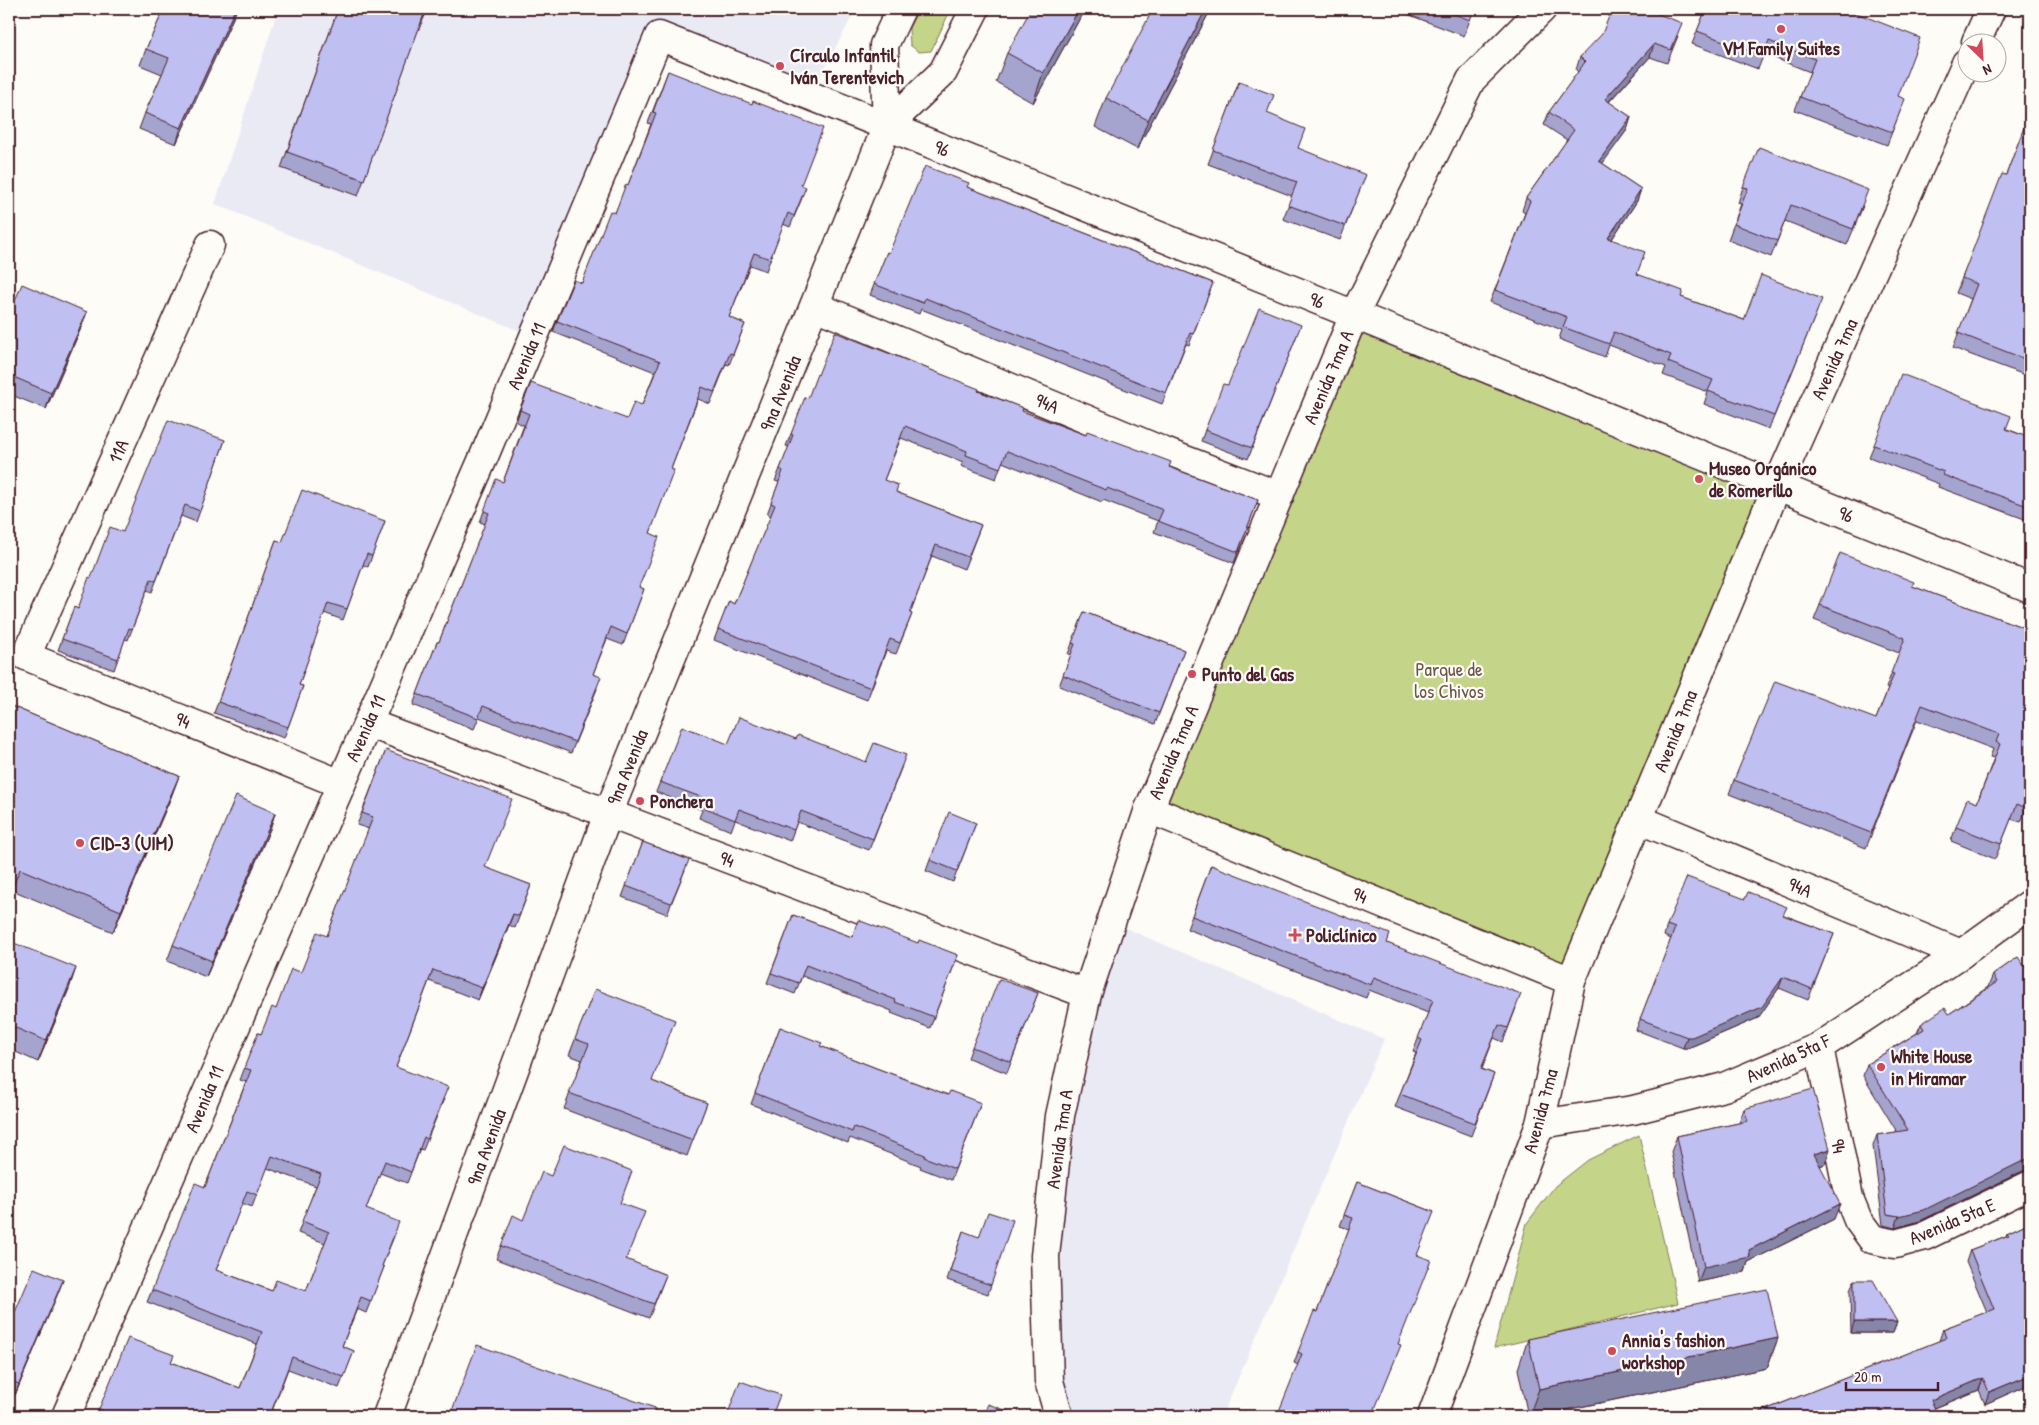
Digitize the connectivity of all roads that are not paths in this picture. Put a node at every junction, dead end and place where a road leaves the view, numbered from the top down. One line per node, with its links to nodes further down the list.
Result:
1 (901, 9): 8 (street)
2 (975, 9): 8 (street)
3 (1542, 9): 11 (street, Avenida 7ma A)
4 (1991, 9): 5 (street)
5 (1981, 32)
6 (659, 36): 8 (street, 96); 16 (street, Avenida 11)
7 (1958, 82): 12 (street, Avenida 7ma)
8 (887, 126): 10 (street, 9na Avenida); 11 (street, 96)
9 (210, 245): 15 (street, 11A)
10 (815, 306): 13 (street, 94A); 19 (street, 9na Avenida)
11 (1354, 315): 12 (street, 96); 13 (street, Avenida 7ma A)
12 (1777, 486): 14 (street, 96); 20 (street, Avenida 7ma)
13 (1279, 496): 18 (street, Avenida 7ma A)
14 (2030, 588)
15 (26, 656): 17 (street, 94)
16 (368, 723): 17 (street, Avenida 11); 19 (street, 94)
17 (341, 784): 29 (street, Avenida 11)
18 (1149, 809): 23 (street, 94); 24 (street, Avenida 7ma A)
19 (608, 814): 24 (street, 94); 30 (street, 9na Avenida)
20 (1638, 820): 22 (street, 94A); 23 (street, Avenida 7ma)
21 (2030, 904): 22 (street, Avenida 5ta F)
22 (1962, 954): 25 (street, Avenida 5ta F)
23 (1571, 981): 26 (street, Avenida 7ma)
24 (1087, 994): 31 (street, Avenida 7ma A)
25 (1819, 1047): 26 (street, Avenida 5ta F); 28 (street, 94)
26 (1540, 1124): 32 (street, Avenida 7ma)
27 (2030, 1185): 28 (street, Avenida 5ta E)
28 (1872, 1239)
29 (66, 1416)
30 (386, 1416)
31 (1060, 1416)
32 (1432, 1416)

